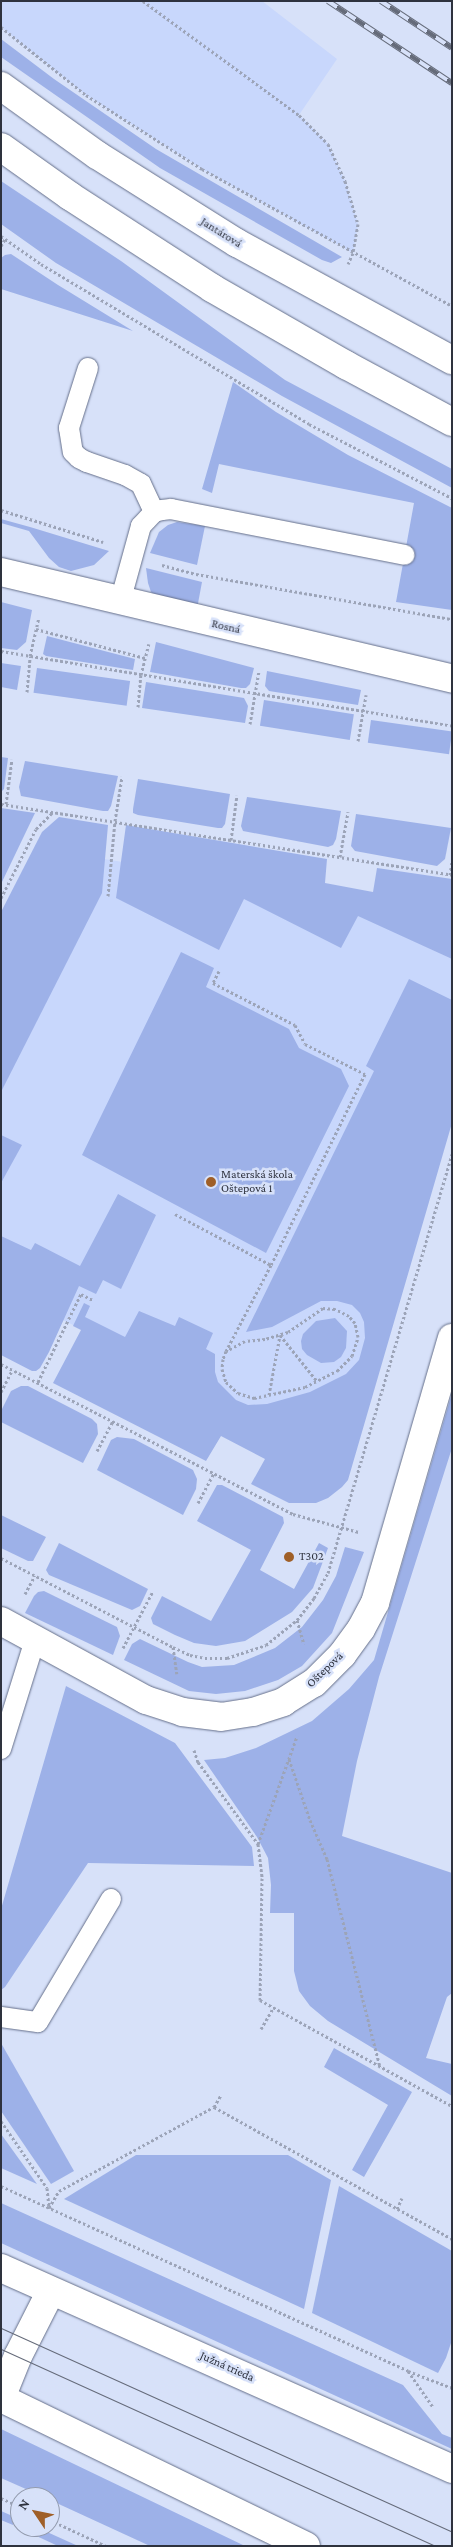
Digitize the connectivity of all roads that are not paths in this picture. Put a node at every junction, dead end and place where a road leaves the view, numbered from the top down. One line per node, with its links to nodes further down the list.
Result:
1 (1, 86): 3 (street, Jantárová)
2 (1, 148): 5 (street)
3 (452, 360)
4 (88, 368): 6 (lane)
5 (451, 422)
6 (154, 512): 7 (lane); 9 (lane)
7 (405, 555)
8 (1, 572): 9 (street, Rosná)
9 (120, 602): 10 (street, Rosná)
10 (452, 679)
11 (452, 1338): 13 (street, Oštepová)
12 (1, 1621): 13 (street, Oštepová)
13 (35, 1640): 14 (lane)
14 (1, 1749)
15 (111, 1899): 16 (lane)
16 (1, 2018)
17 (1, 2268): 18 (street, Južná trieda)
18 (52, 2291): 19 (street); 20 (street, Južná trieda)
19 (1, 2398): 21 (street)
20 (452, 2469)
21 (306, 2546)

